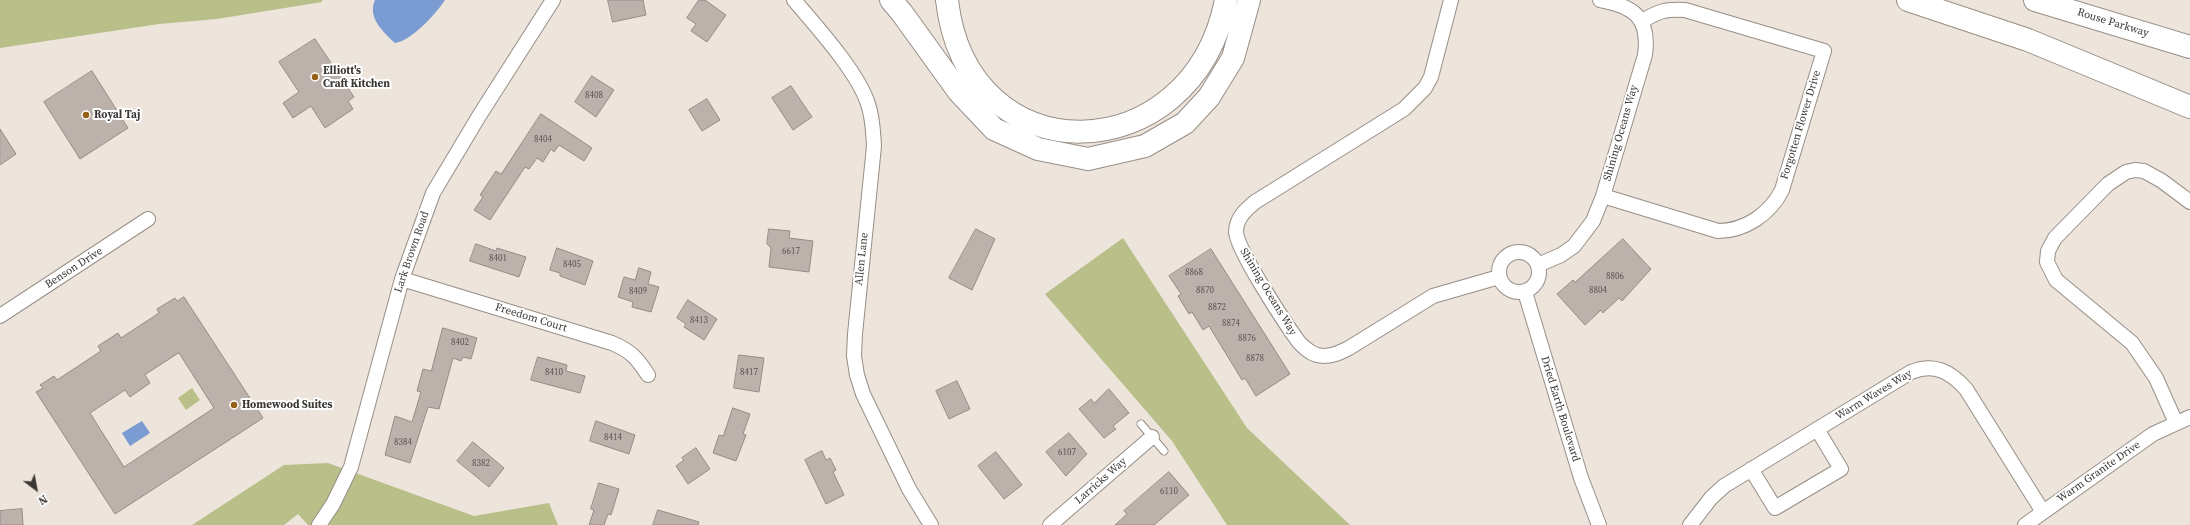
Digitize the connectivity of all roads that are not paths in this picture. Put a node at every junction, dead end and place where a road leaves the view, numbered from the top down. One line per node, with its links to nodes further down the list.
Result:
1 (553, 0): 19 (street, Lark Brown Road)
2 (794, 0): 32 (street, Allen Lane)
3 (891, 0): 6 (main road)
4 (947, 0): 5 (main road)
5 (1226, 0)
6 (1249, 0)
7 (1450, 0): 18 (street, Shining Oceans Way)
8 (1600, 0): 11 (street)
9 (1908, 0): 13 (main road)
10 (2035, 0): 12 (main road, Rouse Parkway)
11 (1642, 21): 14 (street, Shining Oceans Way); 14 (street, Forgotten Flower Drive)
12 (2190, 47)
13 (2190, 107)
14 (1603, 196): 17 (street, Shining Oceans Way)
15 (2190, 202): 24 (street)
16 (148, 219): 21 (street, Benson Drive)
17 (1538, 265): 18 (street); 20 (street)
18 (1499, 277): 20 (street)
19 (402, 280): 22 (street, Freedom Court); 31 (street, Lark Brown Road)
20 (1525, 292): 34 (street, Dried Earth Boulevard)
21 (0, 316)
22 (648, 375)
23 (2190, 417): 24 (street, Warm Granite Drive)
24 (2176, 423): 30 (street, Warm Granite Drive)
25 (1141, 424): 27 (lane)
26 (1817, 429): 29 (street, Warm Waves Way); 29 (street); 30 (street, Warm Waves Way)
27 (1152, 437): 28 (lane); 33 (street, Larricks Way)
28 (1164, 451)
29 (1751, 469): 35 (street, Warm Waves Way)
30 (2043, 512): 36 (street, Warm Granite Drive)
31 (319, 525)
32 (931, 525)
33 (1050, 525)
34 (1599, 525)
35 (1690, 525)
36 (2025, 525)

